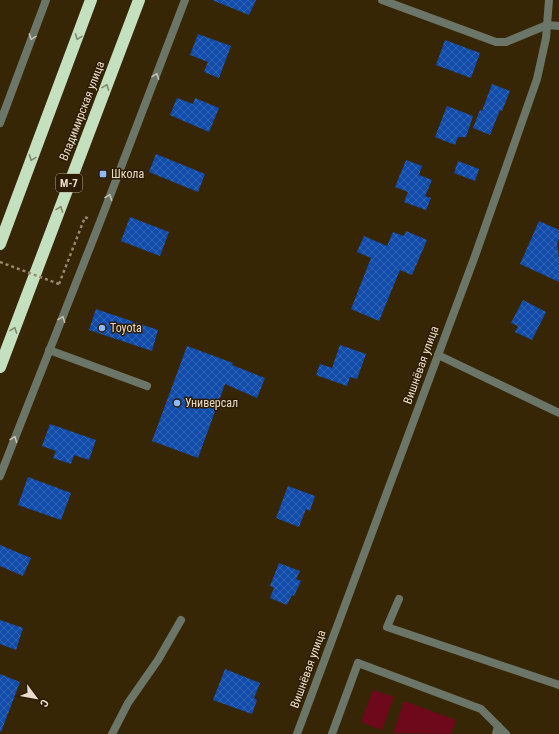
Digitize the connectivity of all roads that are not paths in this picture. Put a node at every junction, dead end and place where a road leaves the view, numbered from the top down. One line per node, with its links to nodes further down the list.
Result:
1 (46, 0): 9 (street, one-way to 9)
2 (91, 0): 10 (highway, one-way to 10)
3 (139, 0): 13 (highway, Владимирская улица / М-7, one-way to 3)
4 (185, 0): 11 (street, one-way to 4)
5 (382, 0): 7 (street)
6 (549, 0): 7 (street, Вишнёвая улица)
7 (547, 24): 8 (street); 12 (street, Вишнёвая улица)
8 (559, 26)
9 (0, 123)
10 (0, 244)
11 (49, 350): 14 (street); 16 (street, one-way to 11)
12 (438, 355): 15 (street); 22 (street, Вишнёвая улица)
13 (0, 367)
14 (147, 386)
15 (559, 413)
16 (0, 476)
17 (399, 600): 19 (street)
18 (181, 620): 21 (street)
19 (559, 686)
20 (497, 730): 23 (street); 24 (street)
21 (112, 734)
22 (297, 734)
23 (332, 734)
24 (506, 734)

